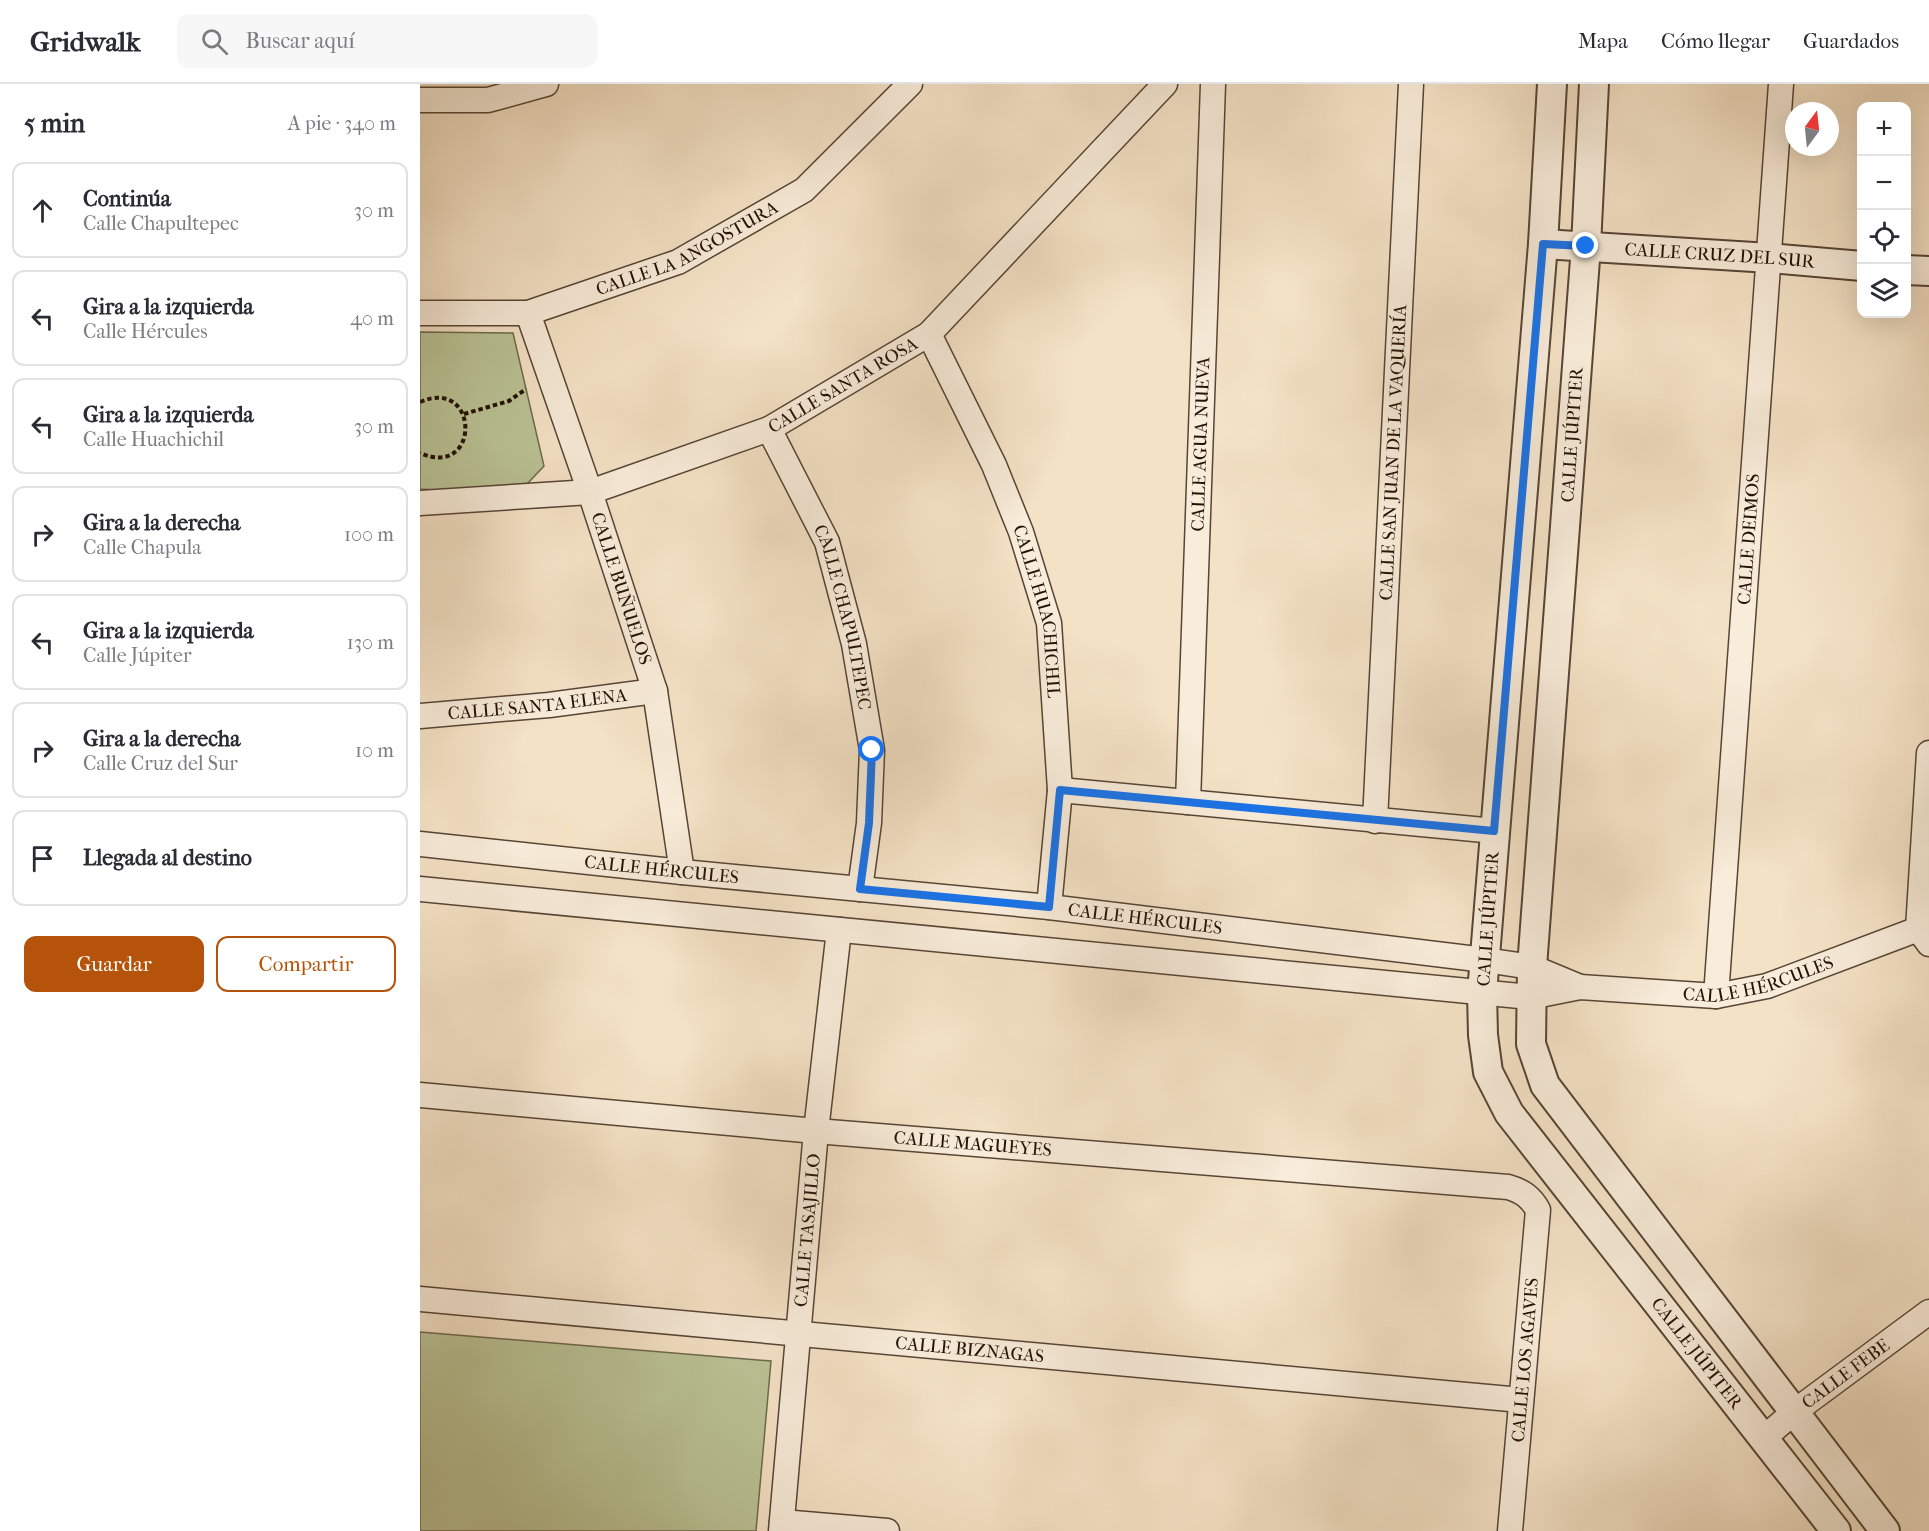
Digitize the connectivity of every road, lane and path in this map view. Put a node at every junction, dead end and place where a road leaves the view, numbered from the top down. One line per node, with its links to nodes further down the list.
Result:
1 (546, 84): 9 (street)
2 (910, 84): 16 (street, CALLE LA ANGOSTURA)
3 (1165, 84): 18 (street, CALLE SANTA ROSA)
4 (1213, 84): 30 (street, CALLE AGUA NUEVA)
5 (1411, 84): 31 (street, CALLE SAN JUAN DE LA VAQUERÍA)
6 (1552, 84): 10 (street, CALLE JÚPITER)
7 (1594, 84): 11 (street, CALLE JÚPITER)
8 (1781, 84): 12 (street, CALLE DEIMOS)
9 (420, 100)
10 (1543, 244): 11 (street, CALLE CRUZ DEL SUR); 32 (street, CALLE JÚPITER)
11 (1586, 246): 12 (street, CALLE CRUZ DEL SUR); 41 (street, CALLE JÚPITER)
12 (1770, 258): 13 (street, CALLE CRUZ DEL SUR); 44 (street, CALLE DEIMOS)
13 (1857, 266)
14 (1911, 270): 15 (street)
15 (1929, 272)
16 (528, 313): 17 (street, CALLE LA ANGOSTURA); 19 (street, CALLE BUÑUELOS)
17 (420, 314)
18 (929, 334): 22 (street, CALLE SANTA ROSA); 29 (street, CALLE HUACHICHIL)
19 (549, 374): 21 (path); 24 (street, CALLE BUÑUELOS)
20 (420, 402): 21 (path)
21 (464, 414): 23 (path)
22 (769, 429): 24 (street, CALLE SANTA ROSA); 36 (street, CALLE CHAPULTEPEC)
23 (420, 453)
24 (590, 492): 25 (street, CALLE SANTA ROSA); 26 (street, CALLE BUÑUELOS)
25 (420, 503)
26 (655, 691): 27 (street, CALLE SANTA ELENA); 34 (street, CALLE BUÑUELOS)
27 (420, 716)
28 (1929, 753): 39 (street)
29 (1060, 790): 30 (street); 37 (street, CALLE HUACHICHIL)
30 (1188, 802): 31 (street)
31 (1375, 820): 32 (street)
32 (1494, 831): 40 (street, CALLE JÚPITER)
33 (420, 843): 34 (street, CALLE HÉRCULES)
34 (682, 872): 36 (street, CALLE HÉRCULES)
35 (420, 889): 38 (street, CALLE HÉRCULES)
36 (860, 889): 37 (street, CALLE HÉRCULES)
37 (1049, 907): 40 (street, CALLE HÉRCULES)
38 (839, 930): 43 (street, CALLE HÉRCULES); 47 (street, CALLE TASAJILLO)
39 (1925, 933): 44 (street, CALLE HÉRCULES)
40 (1485, 960): 41 (street, CALLE HÉRCULES); 43 (street, CALLE JÚPITER)
41 (1532, 967): 42 (street, CALLE HÉRCULES); 45 (street, CALLE JÚPITER)
42 (1580, 987): 44 (street, CALLE HÉRCULES); 45 (street, CALLE HÉRCULES)
43 (1482, 993): 45 (street, CALLE HÉRCULES); 49 (street, CALLE JÚPITER)
44 (1716, 996)
45 (1530, 998): 48 (street, CALLE JÚPITER)
46 (420, 1095): 47 (street, CALLE MAGUEYES)
47 (816, 1131): 50 (street, CALLE MAGUEYES); 53 (street, CALLE TASAJILLO)
48 (1595, 1151): 49 (street); 55 (street, CALLE JÚPITER)
49 (1559, 1177): 56 (street, CALLE JÚPITER)
50 (1524, 1193): 54 (street, CALLE LOS AGAVES)
51 (420, 1299): 53 (street, CALLE BIZNAGAS)
52 (1929, 1312): 55 (street, CALLE FEBE)
53 (798, 1335): 54 (street, CALLE BIZNAGAS); 57 (street, CALLE TASAJILLO)
54 (1521, 1400): 59 (street, CALLE LOS AGAVES)
55 (1794, 1412): 56 (street, CALLE FEBE); 61 (street, CALLE JÚPITER)
56 (1764, 1438): 60 (street, CALLE JÚPITER)
57 (781, 1526): 58 (street)
58 (887, 1531)
59 (1510, 1531)
60 (1836, 1531)
61 (1885, 1531)

